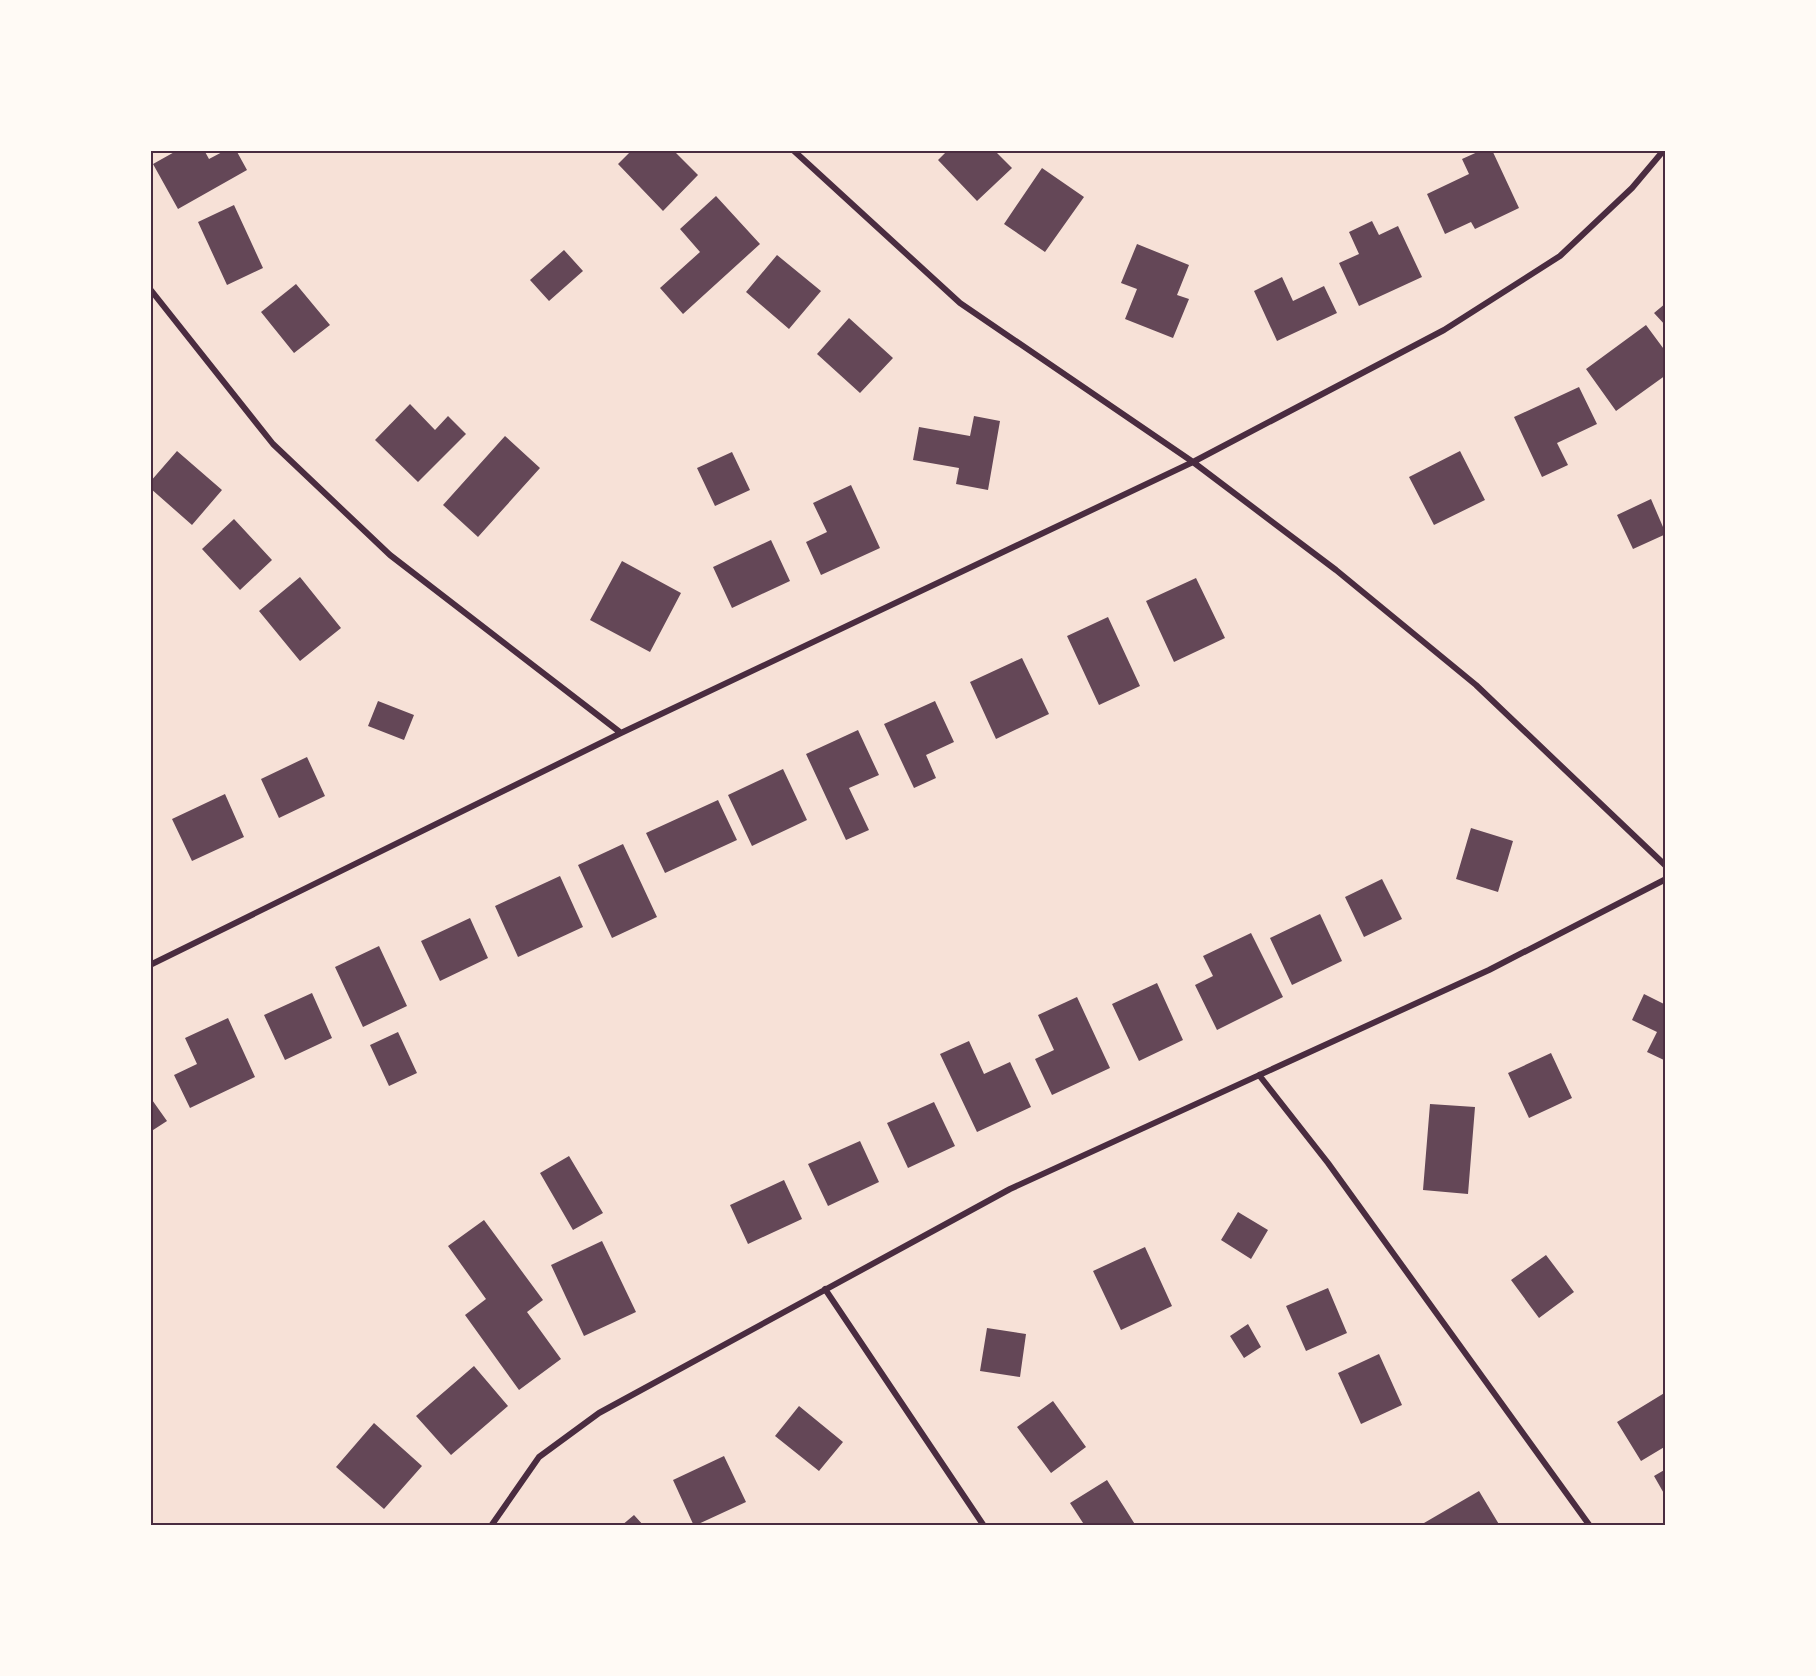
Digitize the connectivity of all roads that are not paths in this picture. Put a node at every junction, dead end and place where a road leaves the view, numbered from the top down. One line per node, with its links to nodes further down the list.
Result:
1 (793, 150): 4 (street)
2 (1664, 150): 4 (street)
3 (150, 289): 5 (street)
4 (1193, 462): 5 (street); 6 (street)
5 (621, 733): 8 (street)
6 (1666, 866)
7 (1666, 879): 9 (street)
8 (150, 965)
9 (1259, 1075): 10 (street); 13 (street)
10 (825, 1289): 11 (street); 12 (street)
11 (491, 1526)
12 (984, 1526)
13 (1590, 1526)

